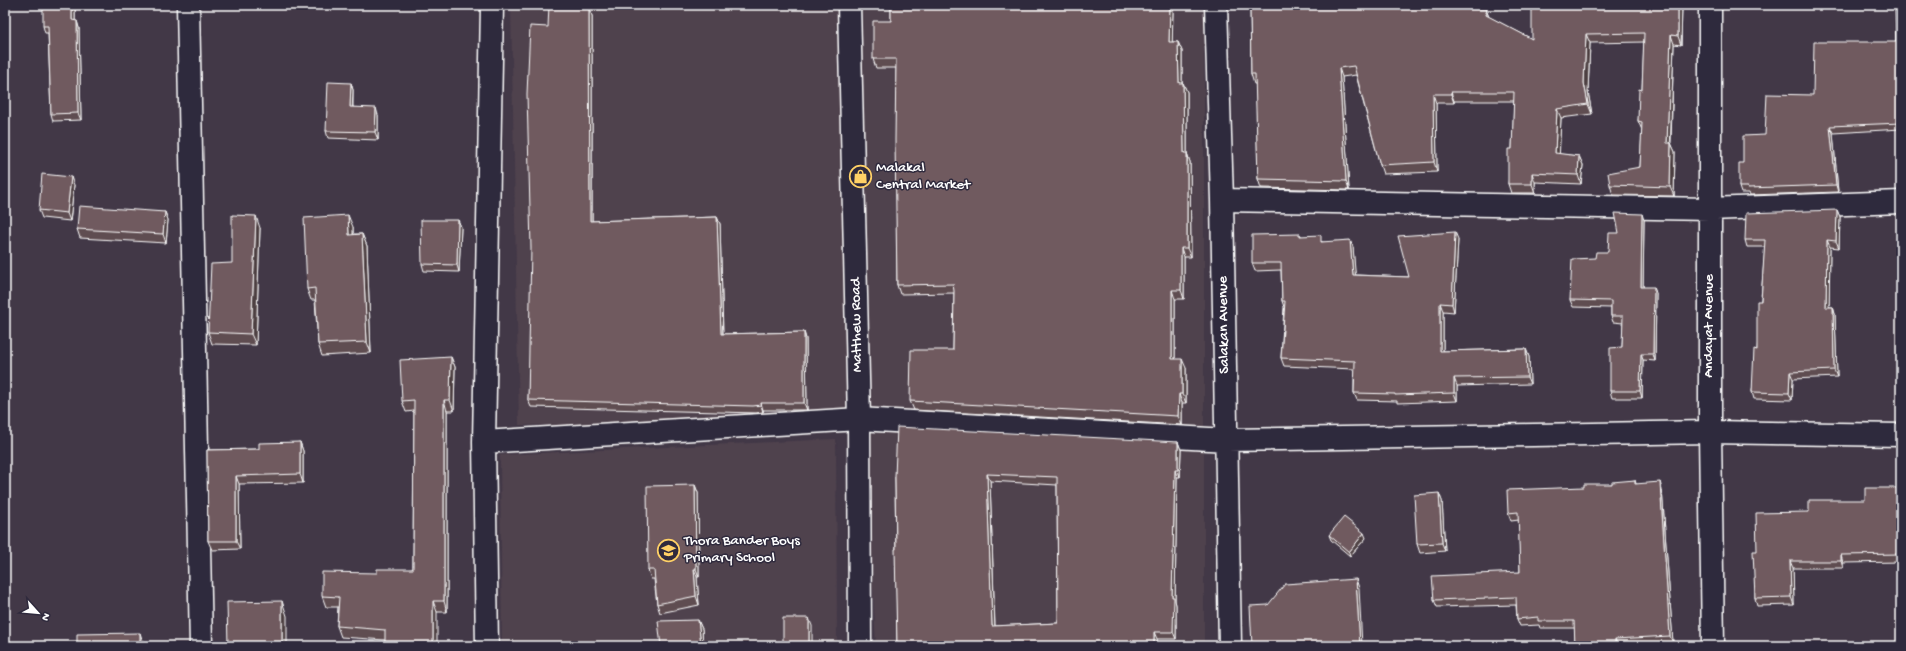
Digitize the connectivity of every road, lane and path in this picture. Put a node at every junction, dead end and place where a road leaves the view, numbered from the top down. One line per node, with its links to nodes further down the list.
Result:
1 (188, 5): 14 (street)
2 (492, 5): 13 (street)
3 (849, 5): 9 (street, Matthew Road)
4 (1216, 5): 6 (street, Salakan Avenue)
5 (1710, 5): 8 (street, Andayat Avenue)
6 (1222, 200): 8 (street); 12 (street, Salakan Avenue)
7 (1901, 202): 8 (street)
8 (1709, 209): 10 (street, Andayat Avenue)
9 (859, 419): 12 (street); 13 (street); 16 (street, Matthew Road)
10 (1710, 432): 11 (street); 12 (street); 18 (street, Andayat Avenue)
11 (1901, 436)
12 (1227, 440): 17 (street, Salakan Avenue)
13 (484, 442): 15 (street)
14 (202, 646)
15 (487, 646)
16 (860, 646)
17 (1230, 646)
18 (1713, 646)

